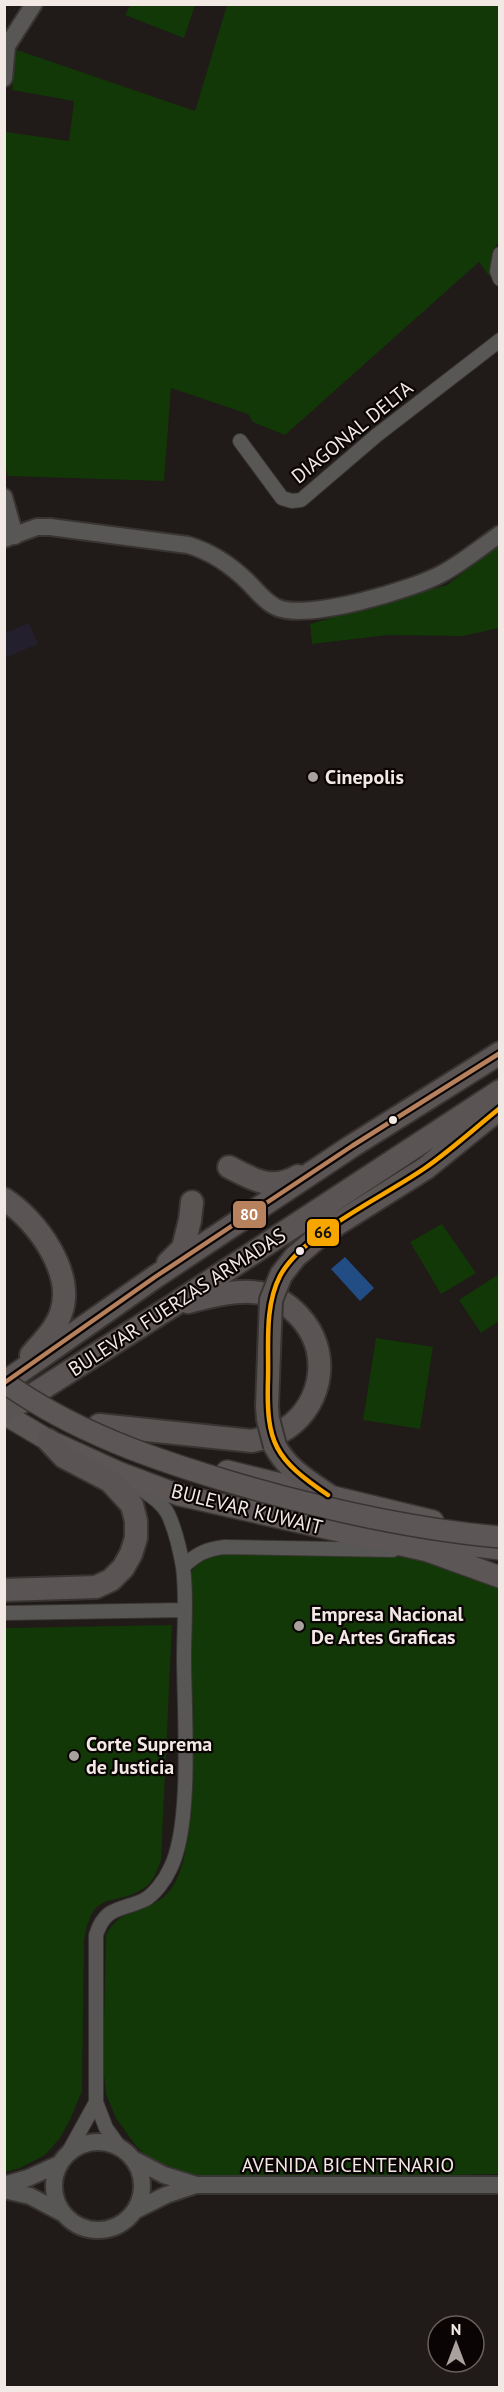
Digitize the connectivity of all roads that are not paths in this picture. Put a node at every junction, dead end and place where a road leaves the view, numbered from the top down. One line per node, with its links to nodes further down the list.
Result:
1 (33, 4): 2 (street)
2 (6, 45): 3 (street)
3 (4, 78)
4 (500, 254): 5 (street)
5 (500, 279)
6 (500, 340): 7 (street, DIAGONAL DELTA)
7 (240, 441)
8 (4, 497): 10 (street)
9 (500, 534): 10 (street)
10 (10, 537)
11 (500, 1053): 14 (highway, BULEVAR FUERZAS ARMADAS)
12 (500, 1091): 19 (highway, BULEVAR FUERZAS ARMADAS)
13 (500, 1108): 25 (highway, bridge)
14 (352, 1146): 15 (highway); 18 (highway, BULEVAR FUERZAS ARMADAS)
15 (229, 1167)
16 (4, 1199): 20 (highway)
17 (192, 1202): 18 (highway)
18 (154, 1277): 20 (highway, BULEVAR FUERZAS ARMADAS)
19 (172, 1306): 21 (highway, BULEVAR FUERZAS ARMADAS); 22 (highway)
20 (6, 1378): 22 (main road, BULEVAR KUWAIT); 27 (main road, bridge)
21 (4, 1413): 23 (main road, BULEVAR KUWAIT)
22 (99, 1425): 25 (main road, BULEVAR KUWAIT)
23 (44, 1438): 24 (main road, BULEVAR KUWAIT); 32 (highway)
24 (128, 1476): 28 (main road); 29 (main road, BULEVAR KUWAIT); 30 (street)
25 (328, 1495): 26 (main road, BULEVAR KUWAIT)
26 (452, 1528): 27 (street); 28 (main road, BULEVAR KUWAIT)
27 (500, 1535)
28 (500, 1548)
29 (428, 1551): 30 (street); 31 (main road, BULEVAR KUWAIT)
30 (183, 1567): 33 (street)
31 (500, 1576)
32 (4, 1590)
33 (184, 1610): 34 (street); 35 (street)
34 (4, 1613)
35 (96, 2102): 36 (street); 37 (street)
36 (127, 2154): 37 (street); 39 (street, AVENIDA BICENTENARIO); 42 (street)
37 (64, 2158): 38 (street); 43 (street)
38 (4, 2185)
39 (196, 2185): 40 (street, AVENIDA BICENTENARIO); 42 (street, AVENIDA BICENTENARIO)
40 (500, 2185)
41 (4, 2190): 43 (street)
42 (136, 2210): 43 (street)
43 (62, 2212)

